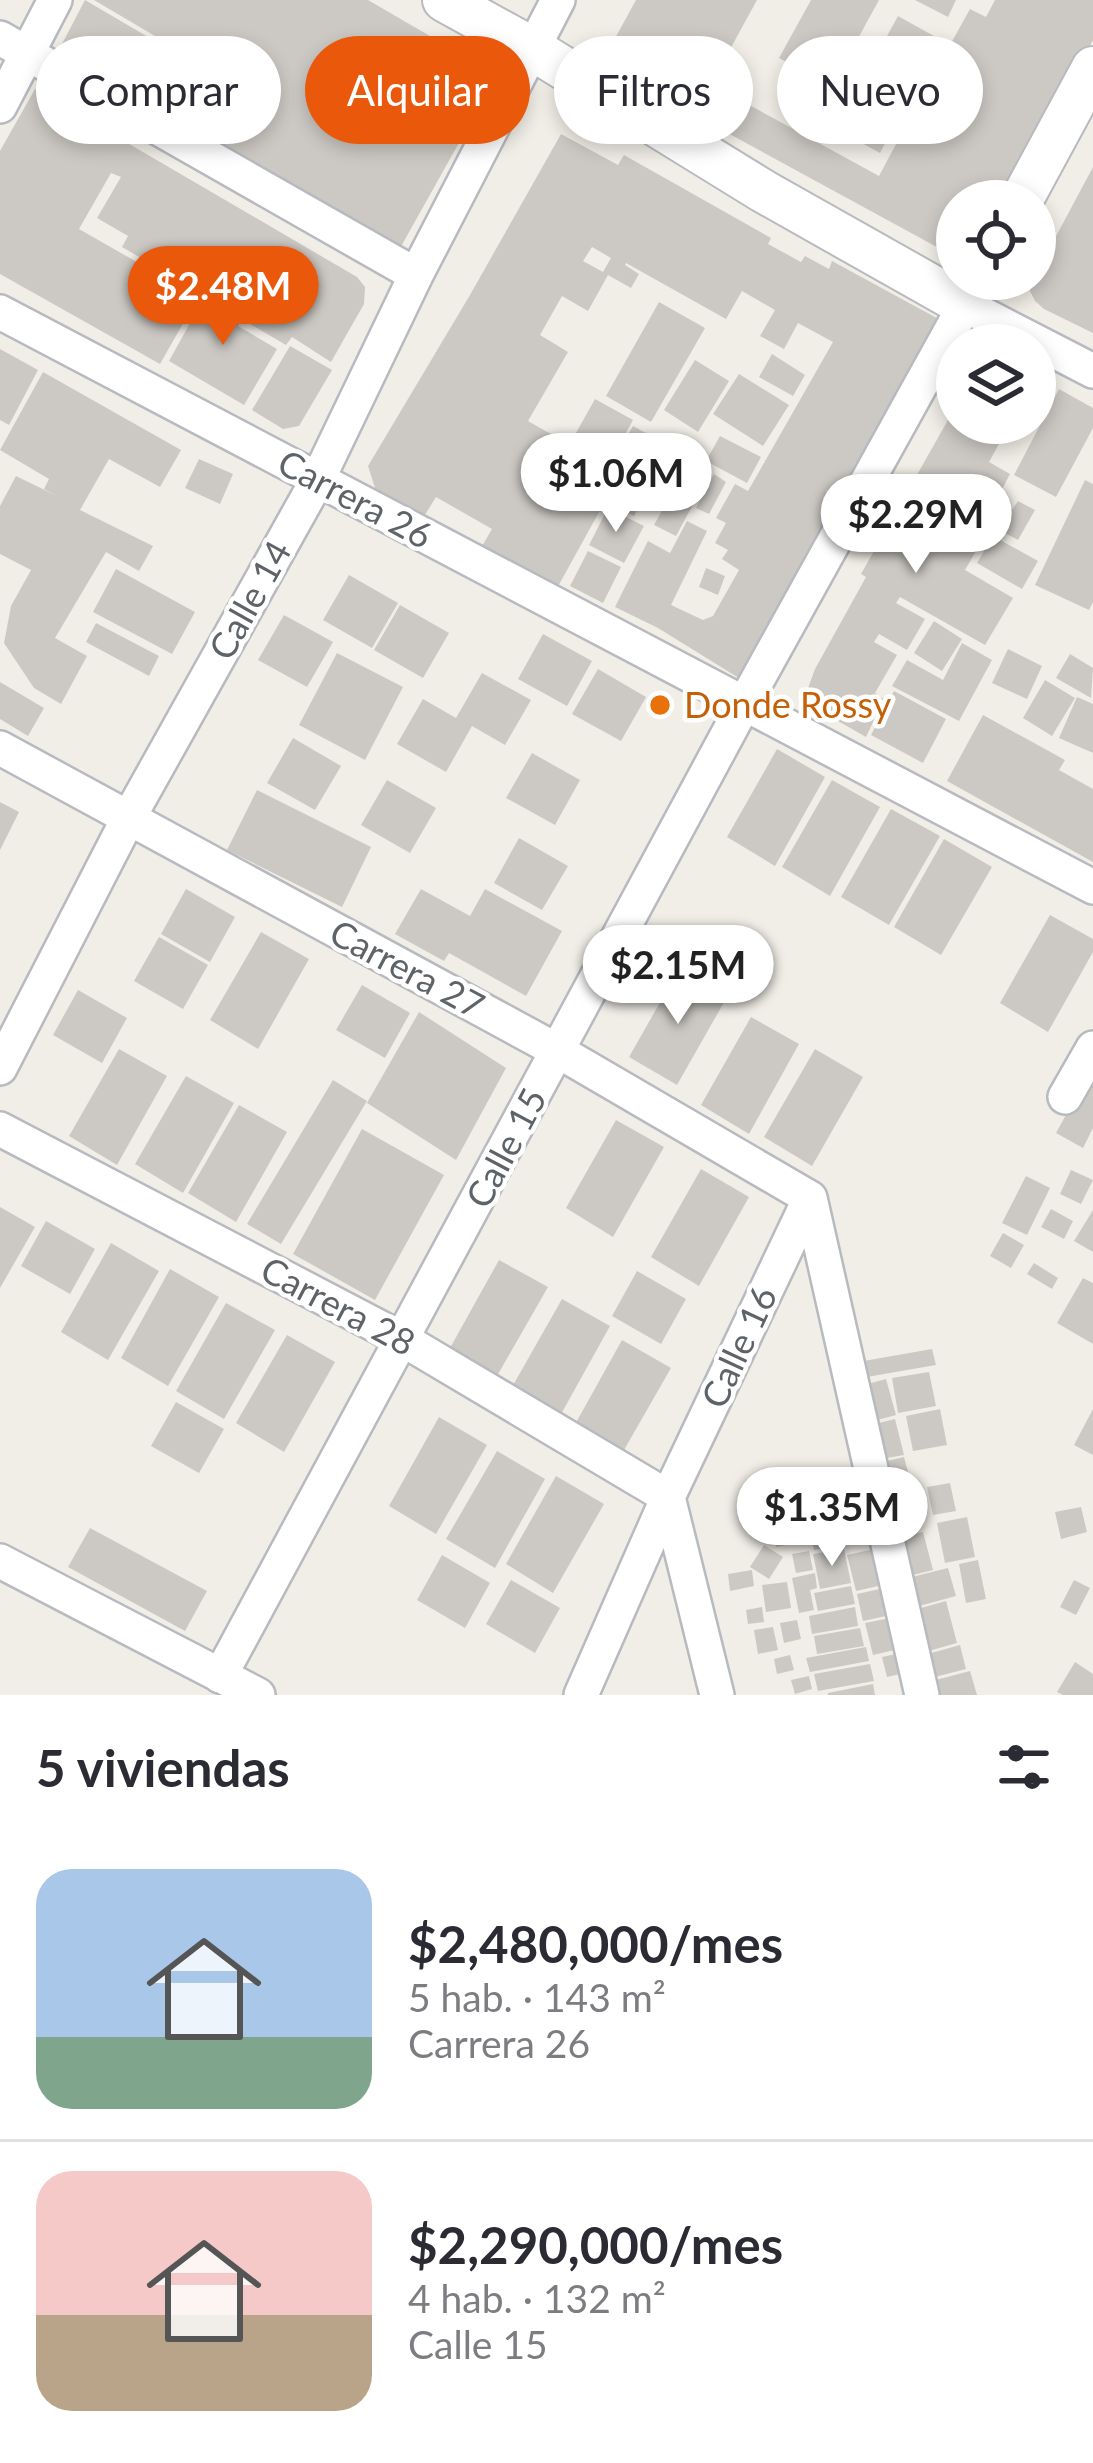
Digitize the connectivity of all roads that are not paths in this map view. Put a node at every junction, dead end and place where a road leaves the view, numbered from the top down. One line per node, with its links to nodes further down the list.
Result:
1 (55, 0): 4 (street)
2 (444, 0): 5 (street)
3 (558, 0): 5 (street, Calle 14)
4 (14, 46): 7 (street); 9 (street)
5 (531, 48): 9 (street, Calle 14); 10 (street)
6 (1093, 68): 8 (street)
7 (0, 106)
8 (1032, 180)
9 (416, 275): 15 (street, Calle 14)
10 (936, 275)
11 (968, 300): 16 (street, Calle 15)
12 (984, 300): 14 (street)
13 (0, 312): 15 (street, Carrera 26)
14 (1093, 371)
15 (318, 479): 16 (street, Carrera 26); 18 (street, Calle 14)
16 (744, 704): 19 (street, Carrera 26); 21 (street, Calle 15)
17 (0, 748): 18 (street, Carrera 27)
18 (128, 819): 21 (street, Carrera 27); 22 (street, Calle 14)
19 (1093, 887)
20 (1093, 1048): 23 (street)
21 (558, 1052): 25 (street, Carrera 27); 26 (street, Calle 15)
22 (0, 1068)
23 (1065, 1097)
24 (0, 1129): 26 (street, Carrera 28)
25 (810, 1198): 27 (street, Calle 16); 33 (street)
26 (403, 1340): 27 (street, Carrera 28); 29 (street, Calle 15)
27 (668, 1497): 31 (street, Calle 16); 32 (street)
28 (0, 1561): 29 (street)
29 (220, 1676): 30 (street)
30 (258, 1695)
31 (581, 1695)
32 (717, 1695)
33 (922, 1695)

